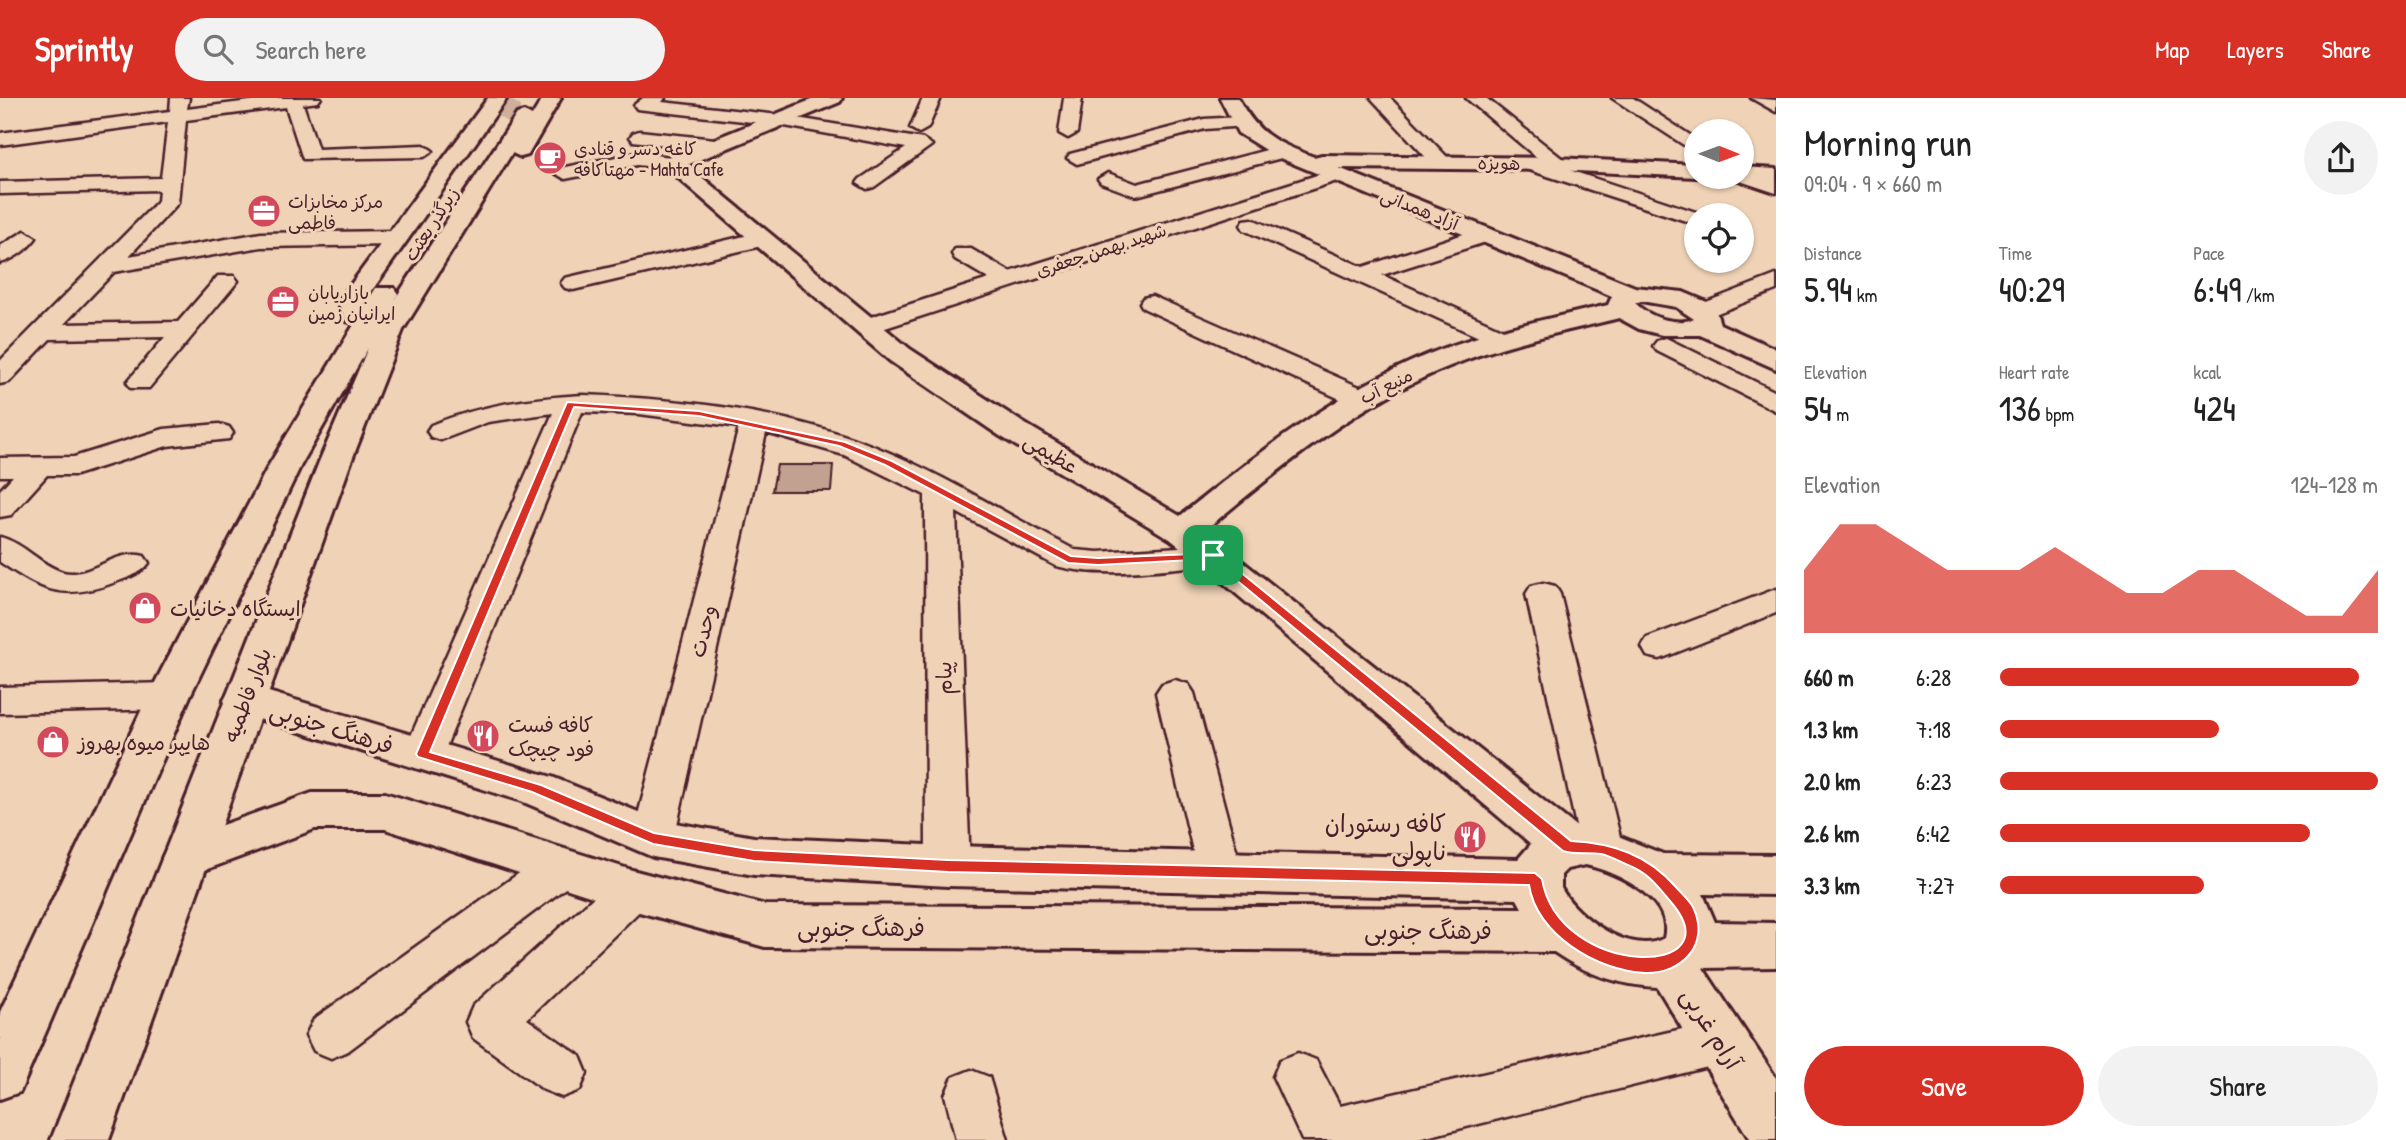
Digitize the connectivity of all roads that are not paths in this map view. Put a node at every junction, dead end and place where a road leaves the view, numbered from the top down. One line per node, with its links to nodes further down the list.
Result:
1 (656, 98): 16 (street)
2 (833, 98): 16 (main road)
3 (932, 98): 19 (street)
4 (1073, 98): 20 (street)
5 (1229, 98): 17 (main road, آزاد همدانی)
6 (1380, 98): 28 (street)
7 (1475, 98): 31 (street)
8 (1621, 98): 23 (street)
9 (1760, 98): 14 (street)
10 (300, 99): 13 (street); 25 (street)
11 (550, 99): 64 (main road)
12 (506, 106): 48 (main road); 64 (main road, زیرگذر بعثت)
13 (178, 107): 22 (street); 40 (street)
14 (1776, 107)
15 (1180, 114): 18 (street)
16 (779, 120): 24 (main road); 39 (street)
17 (1240, 122): 18 (street); 26 (main road, آزاد همدانی)
18 (1204, 124): 27 (street)
19 (919, 128)
20 (1068, 133)
21 (630, 136): 24 (street)
22 (0, 139)
23 (1684, 139)
24 (715, 145): 29 (main road)
25 (424, 151)
26 (1292, 156): 28 (main road, هویزه); 35 (main road, آزاد همدانی); 37 (street)
27 (1077, 158)
28 (1441, 162): 30 (main road, هویزه)
29 (672, 163): 33 (street); 49 (main road, عظیمی)
30 (1530, 164): 31 (main road, هویزه); 43 (street)
31 (1557, 164): 32 (main road, هویزه)
32 (1684, 170)
33 (565, 173)
34 (1754, 174): 36 (main road)
35 (1335, 175): 46 (main road, آزاد همدانی); 50 (street, شهید بهمن جعفری)
36 (1776, 175)
37 (1108, 179)
38 (1754, 179): 41 (street)
39 (867, 183)
40 (170, 184): 42 (street); 53 (street)
41 (1776, 187)
42 (0, 188)
43 (1684, 214)
44 (1252, 225): 54 (street)
45 (1075, 235): 50 (street)
46 (1485, 235): 54 (street); 59 (main road, آزاد همدانی)
47 (25, 238): 52 (street)
48 (395, 238): 53 (street); 64 (main road)
49 (762, 239): 58 (street); 62 (main road, عظیمی)
50 (1101, 250): 55 (street, شهید بهمن جعفری)
51 (963, 254): 55 (street)
52 (0, 257)
53 (109, 266): 65 (street)
54 (1360, 275): 66 (street)
55 (1007, 280): 62 (street, شهید بهمن جعفری)
56 (226, 281): 63 (street)
57 (1776, 282): 61 (street)
58 (573, 283)
59 (1627, 302): 61 (main road, آزاد همدانی); 66 (main road, منبع آب)
60 (1152, 303): 71 (street)
61 (1704, 318): 68 (main road)
62 (867, 326): 81 (main road, عظیمی)
63 (184, 329): 65 (street); 70 (street)
64 (375, 330): 89 (main road); 91 (main road, بلوار فاطمیه)
65 (44, 332): 69 (street)
66 (1501, 338): 71 (main road, منبع آب)
67 (1666, 346): 72 (street)
68 (1776, 359)
69 (0, 376)
70 (140, 382)
71 (1361, 398): 81 (main road, منبع آب)
72 (1776, 402)
73 (570, 404): 74 (street); 75 (street); 92 (street)
74 (754, 423): 79 (street); 93 (street, وحدت)
75 (441, 431)
76 (219, 433): 77 (street)
77 (39, 466): 78 (street); 80 (street)
78 (0, 467)
79 (940, 491): 83 (street); 96 (street, پیام)
80 (0, 508)
81 (1182, 532): 83 (main road, عظیمی)
82 (0, 547): 84 (street)
83 (1213, 555): 95 (main road, عظیمی)
84 (132, 563)
85 (1543, 594): 95 (street)
86 (1776, 600): 87 (street)
87 (1660, 646)
88 (1175, 693): 98 (street)
89 (169, 696): 90 (street); 107 (main road)
90 (0, 700)
91 (245, 700): 92 (main road, فرهنگ جنوبی); 94 (main road, بلوار فاطمیه)
92 (422, 754): 93 (main road, فرهنگ جنوبی)
93 (653, 838): 96 (main road, فرهنگ جنوبی)
94 (186, 858): 97 (main road, فرهنگ جنوبی); 112 (main road, بلوار فاطمیه)
95 (1569, 858): 98 (main road, فرهنگ جنوبی); 99 (main road); 102 (main road)
96 (948, 866): 98 (main road, فرهنگ جنوبی)
97 (561, 867): 101 (main road, فرهنگ جنوبی); 105 (street)
98 (1220, 872)
99 (1656, 874): 100 (main road); 104 (main road)
100 (1776, 875)
101 (632, 890): 102 (main road, فرهنگ جنوبی); 108 (street)
102 (1562, 930): 104 (main road)
103 (1776, 945): 104 (main road)
104 (1680, 953): 106 (main road, آرام غربی)
105 (331, 1034)
106 (1722, 1043): 110 (main road, آرام غربی); 111 (street)
107 (0, 1073)
108 (562, 1073)
109 (1298, 1077): 111 (street)
110 (1776, 1129)
111 (1328, 1137)
112 (80, 1140)

